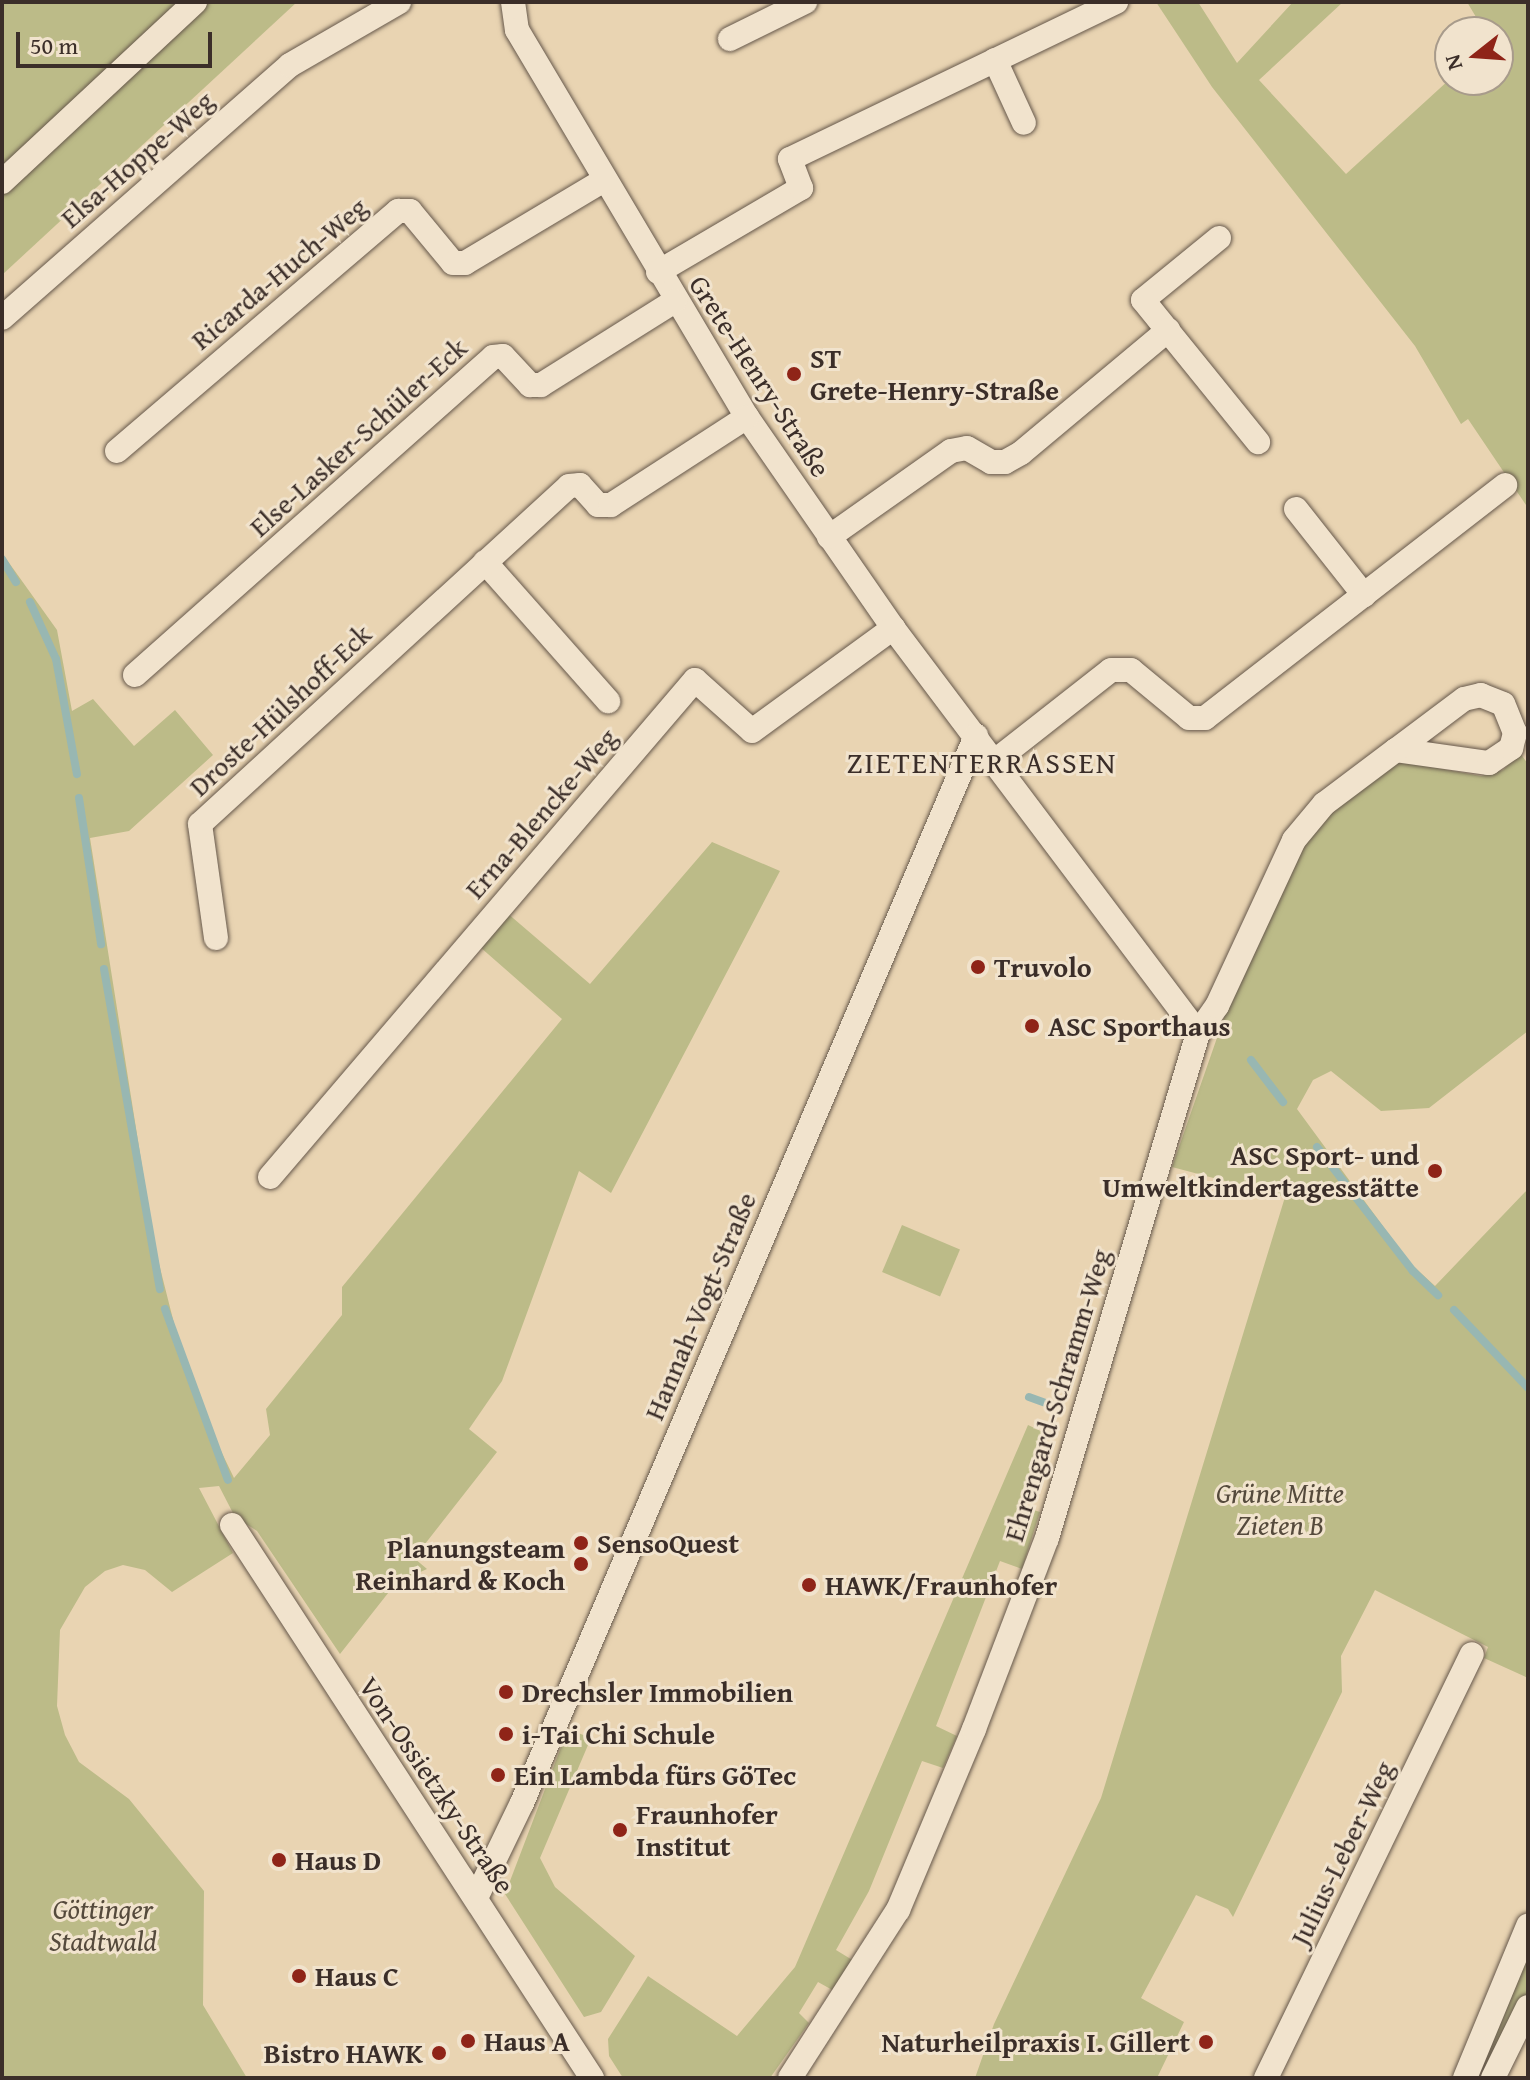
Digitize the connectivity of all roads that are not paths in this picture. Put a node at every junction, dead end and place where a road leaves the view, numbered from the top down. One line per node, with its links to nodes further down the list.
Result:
1 (195, 2): 10 (street)
2 (399, 2): 14 (street, Elsa-Hoppe-Weg)
3 (513, 2): 9 (street, Grete-Henry-Straße)
4 (805, 2): 6 (street)
5 (1116, 2): 7 (street)
6 (730, 39)
7 (995, 60): 8 (street); 12 (street)
8 (1024, 123)
9 (604, 180): 12 (street, Grete-Henry-Straße); 18 (street, Ricarda-Huch-Weg)
10 (2, 182)
11 (1219, 238): 15 (street)
12 (658, 272): 13 (street, Grete-Henry-Straße)
13 (675, 301): 16 (street, Grete-Henry-Straße); 25 (street, Else-Lasker-Schüler-Eck)
14 (2, 318)
15 (1168, 330): 17 (street); 21 (street)
16 (747, 417): 21 (street, Grete-Henry-Straße); 22 (street, Droste-Hülshoff-Eck)
17 (1258, 442)
18 (117, 451)
19 (1505, 485): 23 (street)
20 (1296, 509): 23 (street)
21 (829, 537): 24 (street, Grete-Henry-Straße)
22 (485, 562): 26 (street); 30 (street, Droste-Hülshoff-Eck)
23 (1364, 595): 29 (street)
24 (893, 628): 27 (street, Grete-Henry-Straße); 32 (street, Erna-Blencke-Weg)
25 (135, 675)
26 (608, 701)
27 (976, 736): 29 (street, Grete-Henry-Straße); 35 (street, Hannah-Vogt-Straße)
28 (1396, 750): 31 (street, Ehrengard-Schramm-Weg)
29 (995, 761): 31 (street, Grete-Henry-Straße)
30 (216, 938)
31 (1198, 1033): 39 (street, Ehrengard-Schramm-Weg)
32 (270, 1177)
33 (232, 1525): 35 (street, Von-Ossietzky-Straße)
34 (1472, 1654): 40 (street, Julius-Leber-Weg)
35 (476, 1898): 38 (street, Von-Ossietzky-Straße)
36 (1528, 1926): 41 (street)
37 (1528, 2007): 42 (street)
38 (592, 2078)
39 (790, 2078)
40 (1266, 2078)
41 (1465, 2078)
42 (1493, 2078)

